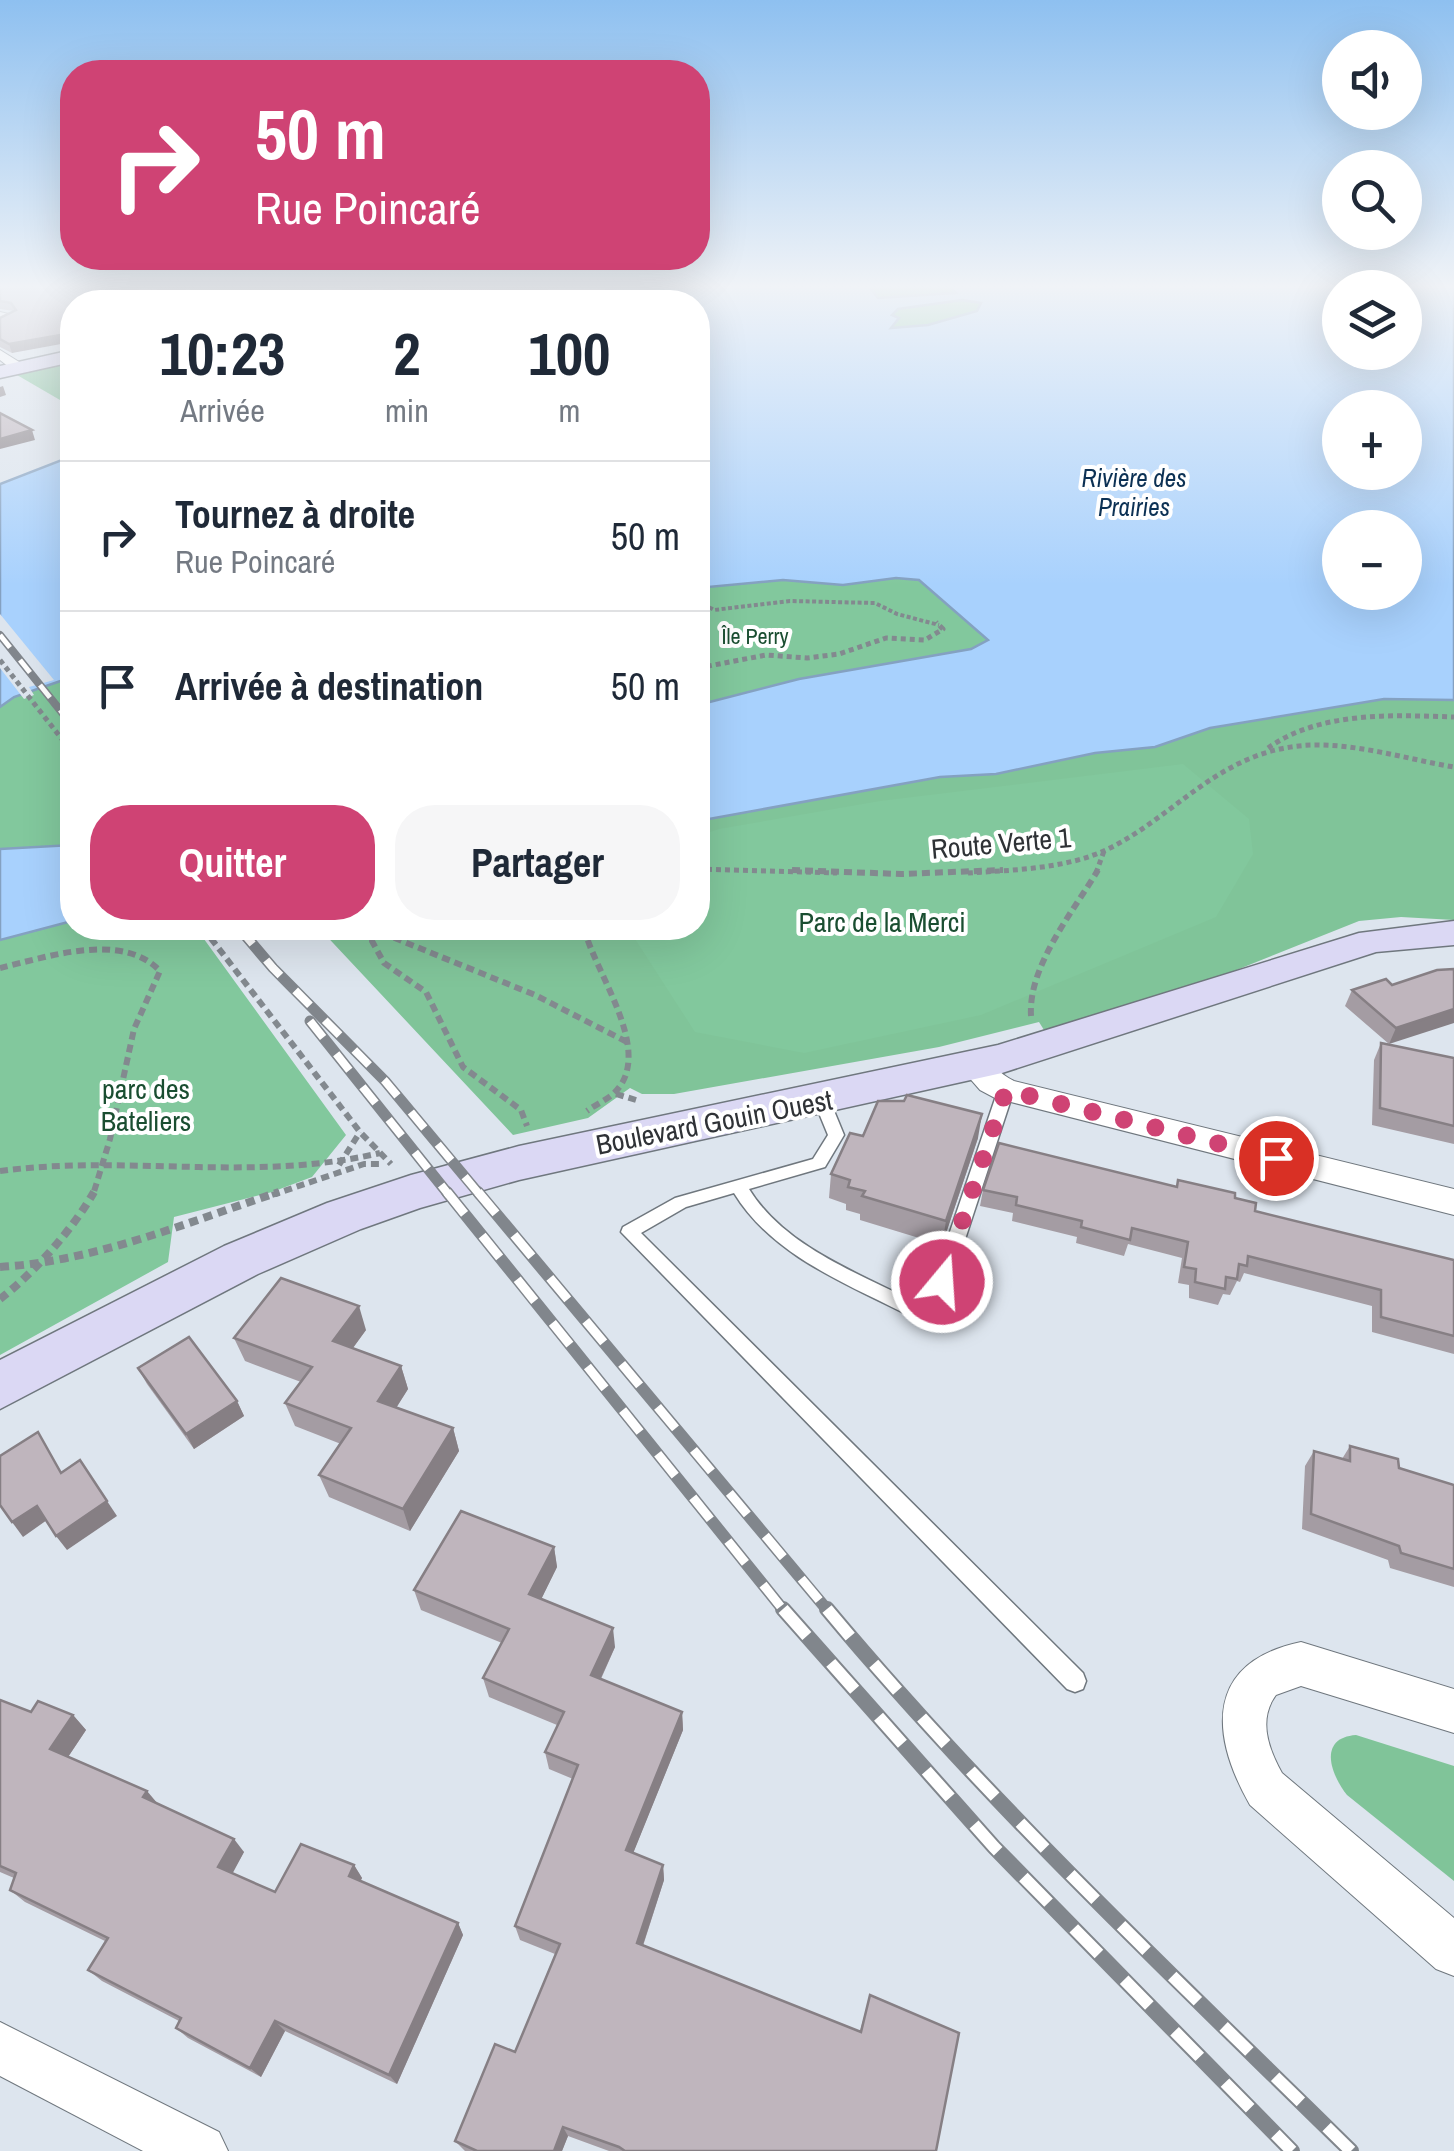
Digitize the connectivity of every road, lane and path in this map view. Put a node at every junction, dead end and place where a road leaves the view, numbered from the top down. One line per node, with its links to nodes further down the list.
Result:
1 (710, 608): 3 (path)
2 (0, 660): 5 (path)
3 (710, 666)
4 (1454, 717): 6 (path)
5 (60, 737)
6 (1267, 749): 7 (path, Route Verte 1); 8 (path, Route Verte 1)
7 (1454, 767)
8 (1104, 851): 9 (path, Route Verte 1); 16 (path)
9 (710, 868)
10 (1454, 934): 18 (street, Boulevard Gouin Ouest)
11 (212, 940): 22 (path)
12 (375, 940): 21 (path)
13 (401, 940): 17 (path)
14 (589, 940): 17 (path)
15 (0, 968): 24 (path)
16 (1032, 1024)
17 (628, 1042): 19 (path)
18 (990, 1078): 20 (street, Boulevard Gouin Ouest); 27 (lane); 28 (street)
19 (616, 1094)
20 (822, 1100): 27 (lane); 32 (street, Boulevard Gouin Ouest)
21 (528, 1127)
22 (360, 1132): 23 (path); 25 (path)
23 (380, 1154): 25 (path); 29 (path)
24 (102, 1165): 25 (path); 26 (path); 29 (path)
25 (338, 1166)
26 (0, 1172)
27 (738, 1186): 33 (lane)
28 (1454, 1202)
29 (35, 1265): 30 (path); 31 (path)
30 (0, 1268)
31 (0, 1300)
32 (0, 1386)
33 (1075, 1680)
34 (1454, 1711): 35 (street)
35 (1454, 1951)
36 (0, 2048): 37 (street)
37 (200, 2151)

